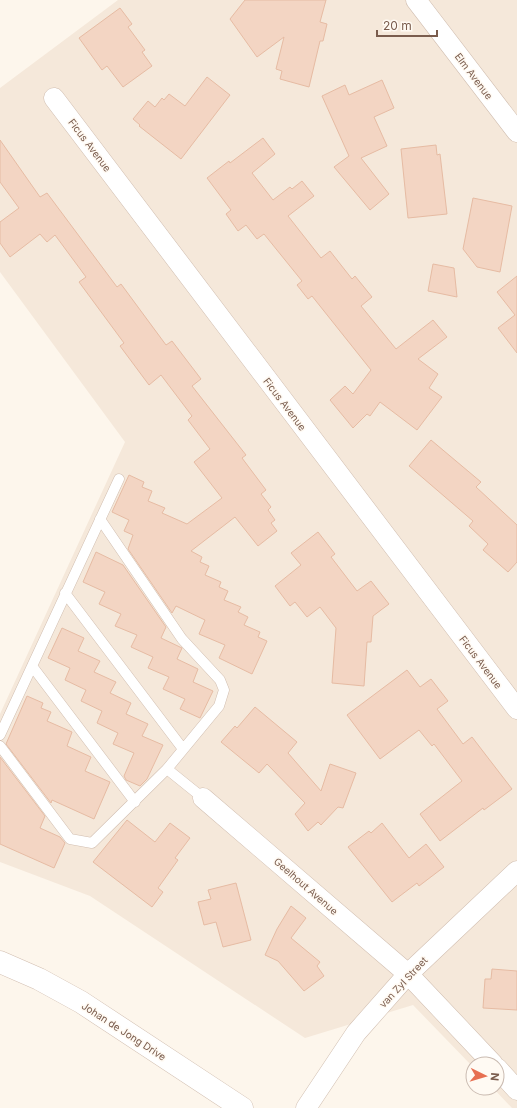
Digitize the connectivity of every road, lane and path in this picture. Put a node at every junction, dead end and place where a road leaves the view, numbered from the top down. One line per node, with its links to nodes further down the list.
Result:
1 (416, 0): 3 (street, Elm Avenue)
2 (54, 98): 8 (street, Ficus Avenue)
3 (517, 132)
4 (119, 479): 5 (lane)
5 (100, 520): 6 (lane); 11 (lane)
6 (65, 593): 7 (lane); 11 (lane)
7 (32, 666): 9 (lane); 14 (lane)
8 (517, 710)
9 (0, 735)
10 (0, 746): 14 (lane)
11 (183, 749): 12 (lane)
12 (166, 769): 13 (lane); 14 (lane)
13 (203, 798): 17 (street, Geelhout Avenue)
14 (134, 802)
15 (517, 871): 17 (street, van Zyl Street)
16 (0, 962): 21 (street, Johan de Jong Drive)
17 (408, 974): 18 (street, Geelhout Avenue); 22 (street, van Zyl Street)
18 (485, 1056)
19 (505, 1077): 20 (street)
20 (517, 1090)
21 (242, 1108)
22 (306, 1108)

